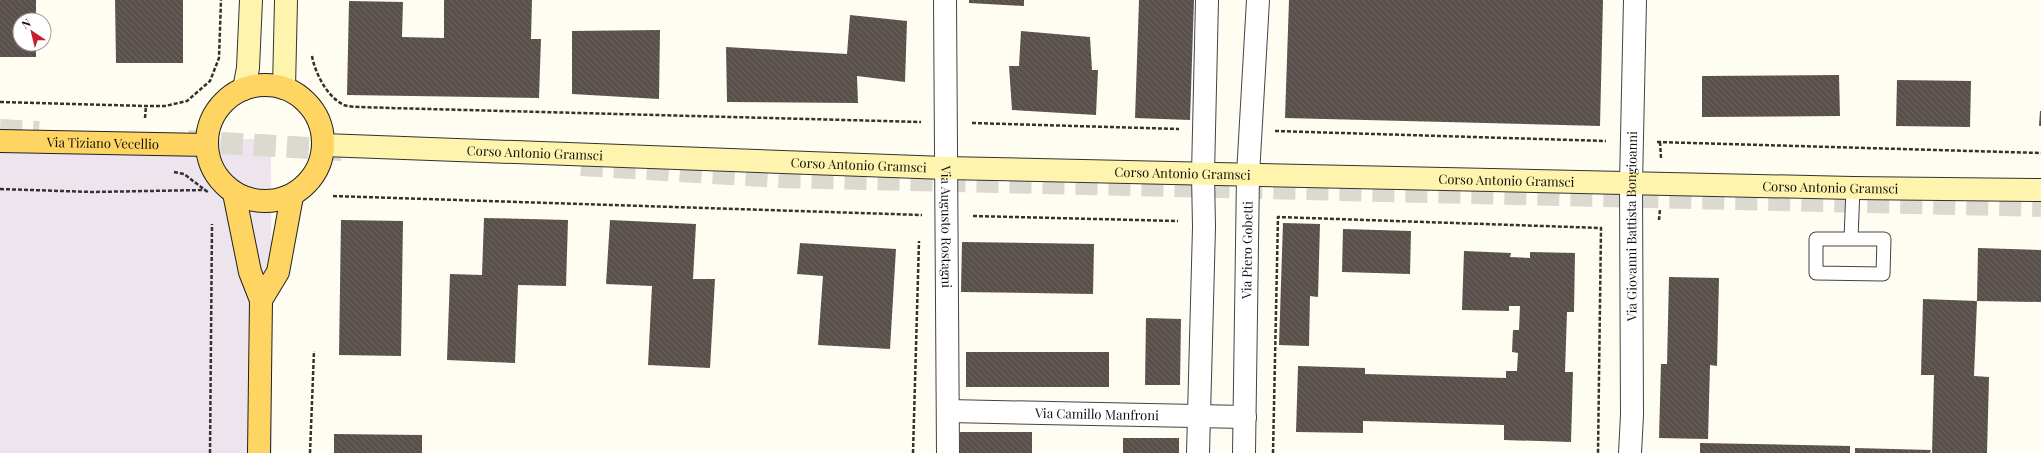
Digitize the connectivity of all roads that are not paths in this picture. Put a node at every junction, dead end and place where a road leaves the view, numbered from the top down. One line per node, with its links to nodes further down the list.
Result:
1 (251, 0): 8 (main road)
2 (286, 0): 7 (main road)
3 (945, 0): 12 (street, Via Augusto Rostagni)
4 (1207, 0): 13 (street)
5 (1258, 0): 14 (street, Via Piero Gobetti)
6 (1635, 0): 15 (street, Via Giovanni Battista Bongioanni)
7 (284, 88): 8 (main road); 11 (main road)
8 (244, 89): 10 (main road)
9 (0, 141): 10 (main road, Via Tiziano Vecellio)
10 (207, 145): 18 (main road)
11 (324, 145): 12 (main road, Corso Antonio Gramsci); 19 (main road)
12 (945, 168): 13 (main road, Corso Antonio Gramsci); 22 (street, Via Augusto Rostagni)
13 (1203, 174): 14 (main road, Corso Antonio Gramsci); 23 (street)
14 (1248, 176): 15 (main road, Corso Antonio Gramsci); 24 (street, Via Piero Gobetti)
15 (1631, 183): 16 (main road, Corso Antonio Gramsci); 29 (street, Via Giovanni Battista Bongioanni)
16 (1853, 188): 17 (main road, Corso Antonio Gramsci); 20 (lane)
17 (2041, 190)
18 (234, 194): 19 (main road); 21 (main road)
19 (292, 196): 21 (main road)
20 (1851, 239): 20 (lane)
21 (261, 300): 25 (main road)
22 (948, 411): 23 (street, Via Camillo Manfroni); 26 (street, Via Augusto Rostagni)
23 (1200, 416): 24 (street, Via Camillo Manfroni); 27 (street)
24 (1245, 417): 28 (street, Via Piero Gobetti)
25 (259, 453)
26 (948, 453)
27 (1198, 453)
28 (1244, 453)
29 (1630, 453)

